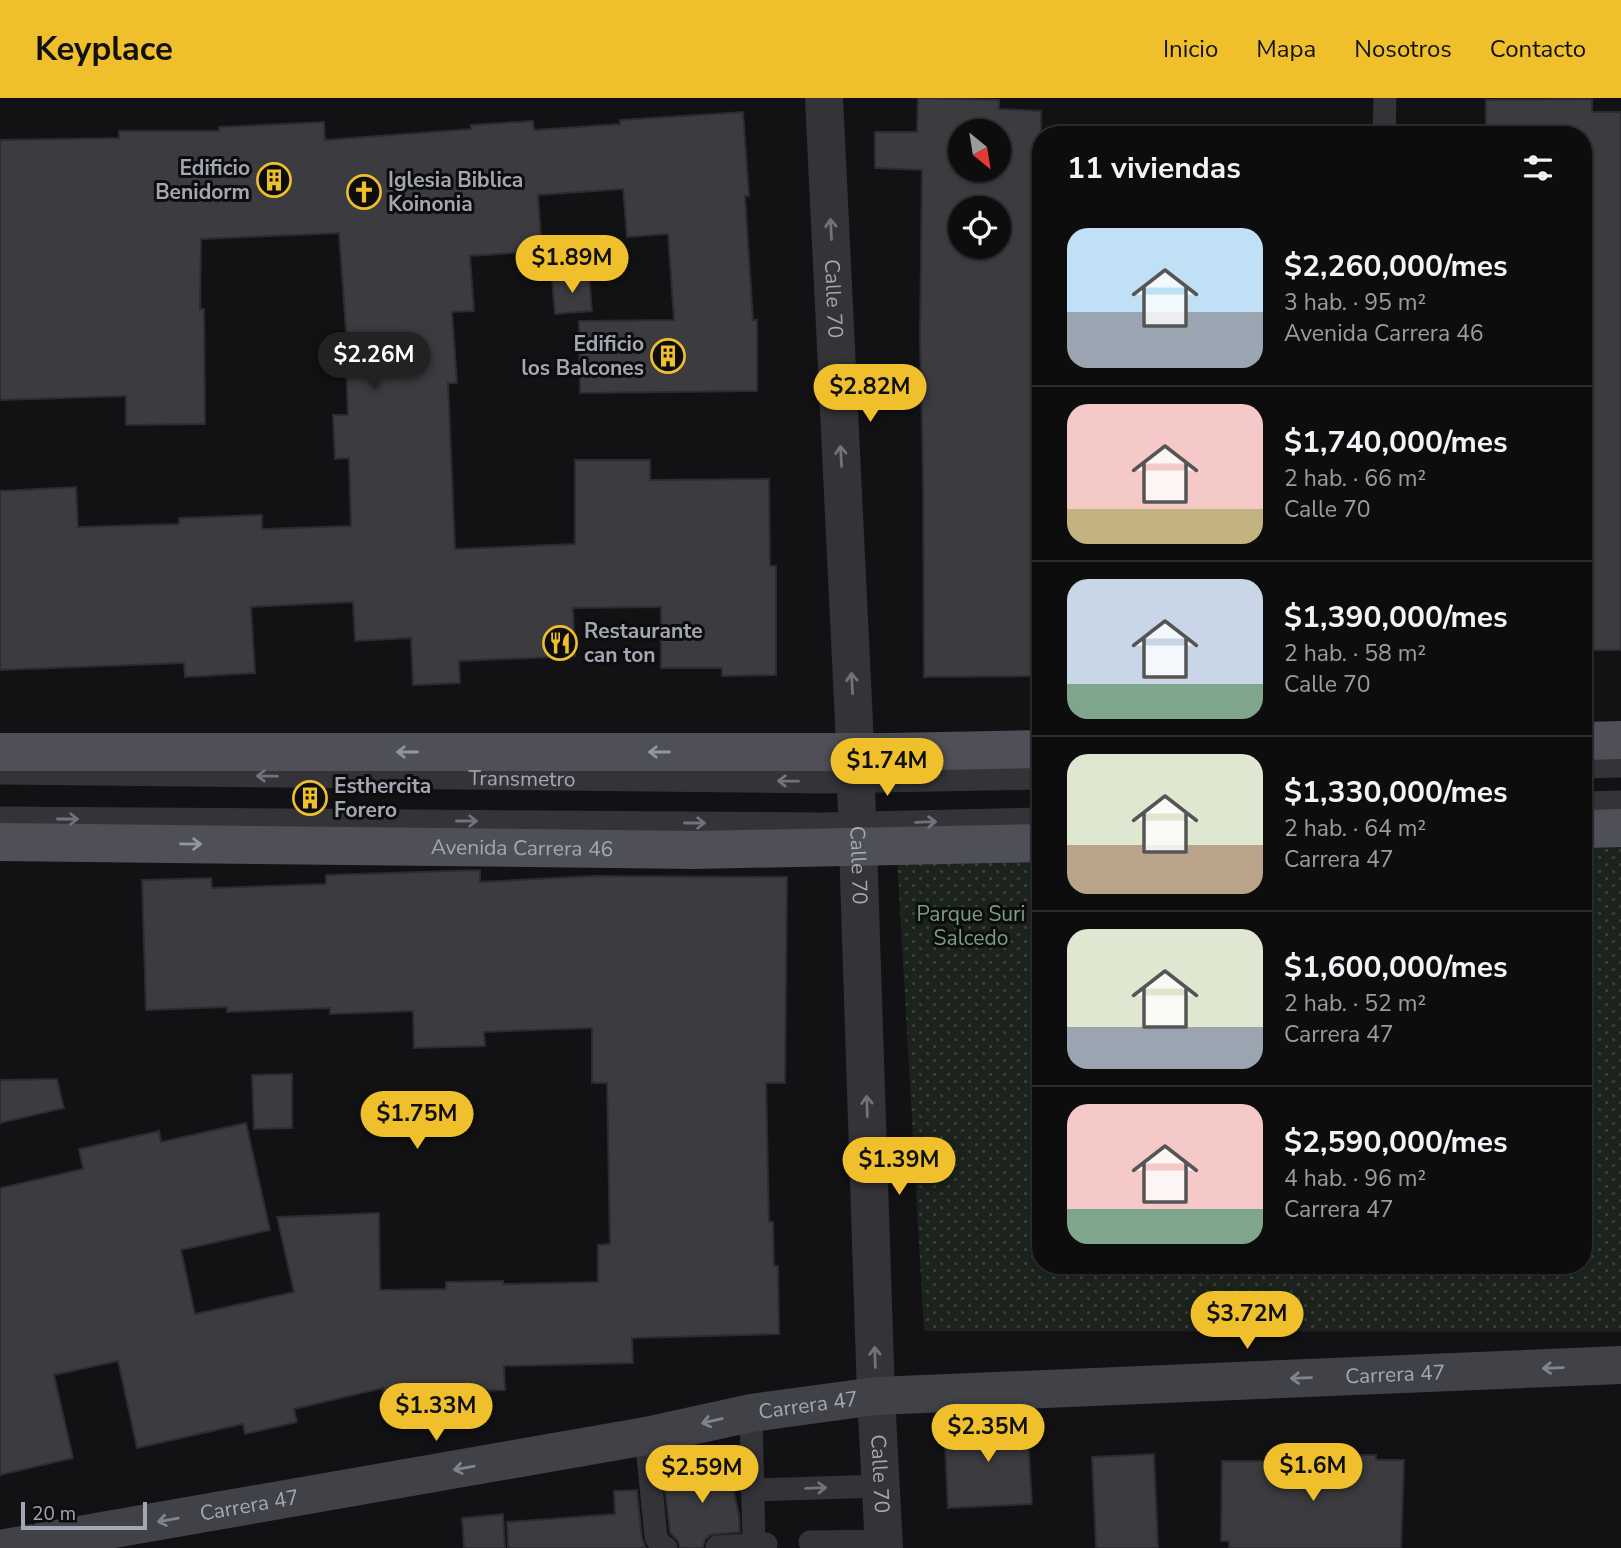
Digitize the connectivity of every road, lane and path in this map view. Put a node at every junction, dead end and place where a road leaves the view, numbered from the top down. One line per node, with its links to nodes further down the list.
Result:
1 (824, 98): 8 (street, Calle 70, one-way to 1)
2 (1385, 98): 3 (lane)
3 (1384, 126)
4 (1592, 741): 7 (lane)
5 (1032, 751): 8 (main road)
6 (0, 752): 8 (main road, one-way to 6)
7 (1621, 766)
8 (856, 767): 9 (lane, Transmetro, one-way to 9); 10 (lane, Transmetro); 17 (street, Calle 70)
9 (0, 773)
10 (1032, 777)
11 (1621, 802): 12 (lane)
12 (1592, 803)
13 (0, 818): 17 (lane, Transmetro, one-way to 17)
14 (1032, 820): 17 (lane, Transmetro, one-way to 14)
15 (1621, 828): 16 (main road)
16 (1592, 829)
17 (858, 836): 18 (main road, Avenida Carrera 46, one-way to 17); 19 (main road, Avenida Carrera 46); 21 (street, Calle 70, one-way to 17)
18 (0, 842)
19 (1032, 843)
20 (1621, 1365): 21 (street, Carrera 47, one-way to 21)
21 (876, 1396): 22 (street, Carrera 47); 24 (street, Calle 70)
22 (751, 1413): 23 (street, Carrera 47, one-way to 23); 25 (lane)
23 (646, 1436): 29 (street, Carrera 47, one-way to 29); 30 (lane)
24 (881, 1486): 25 (lane, one-way to 24); 27 (street, Calle 70)
25 (752, 1490): 28 (lane)
26 (820, 1544): 27 (lane)
27 (884, 1545)
28 (740, 1546)
29 (5, 1548)
30 (666, 1548)

